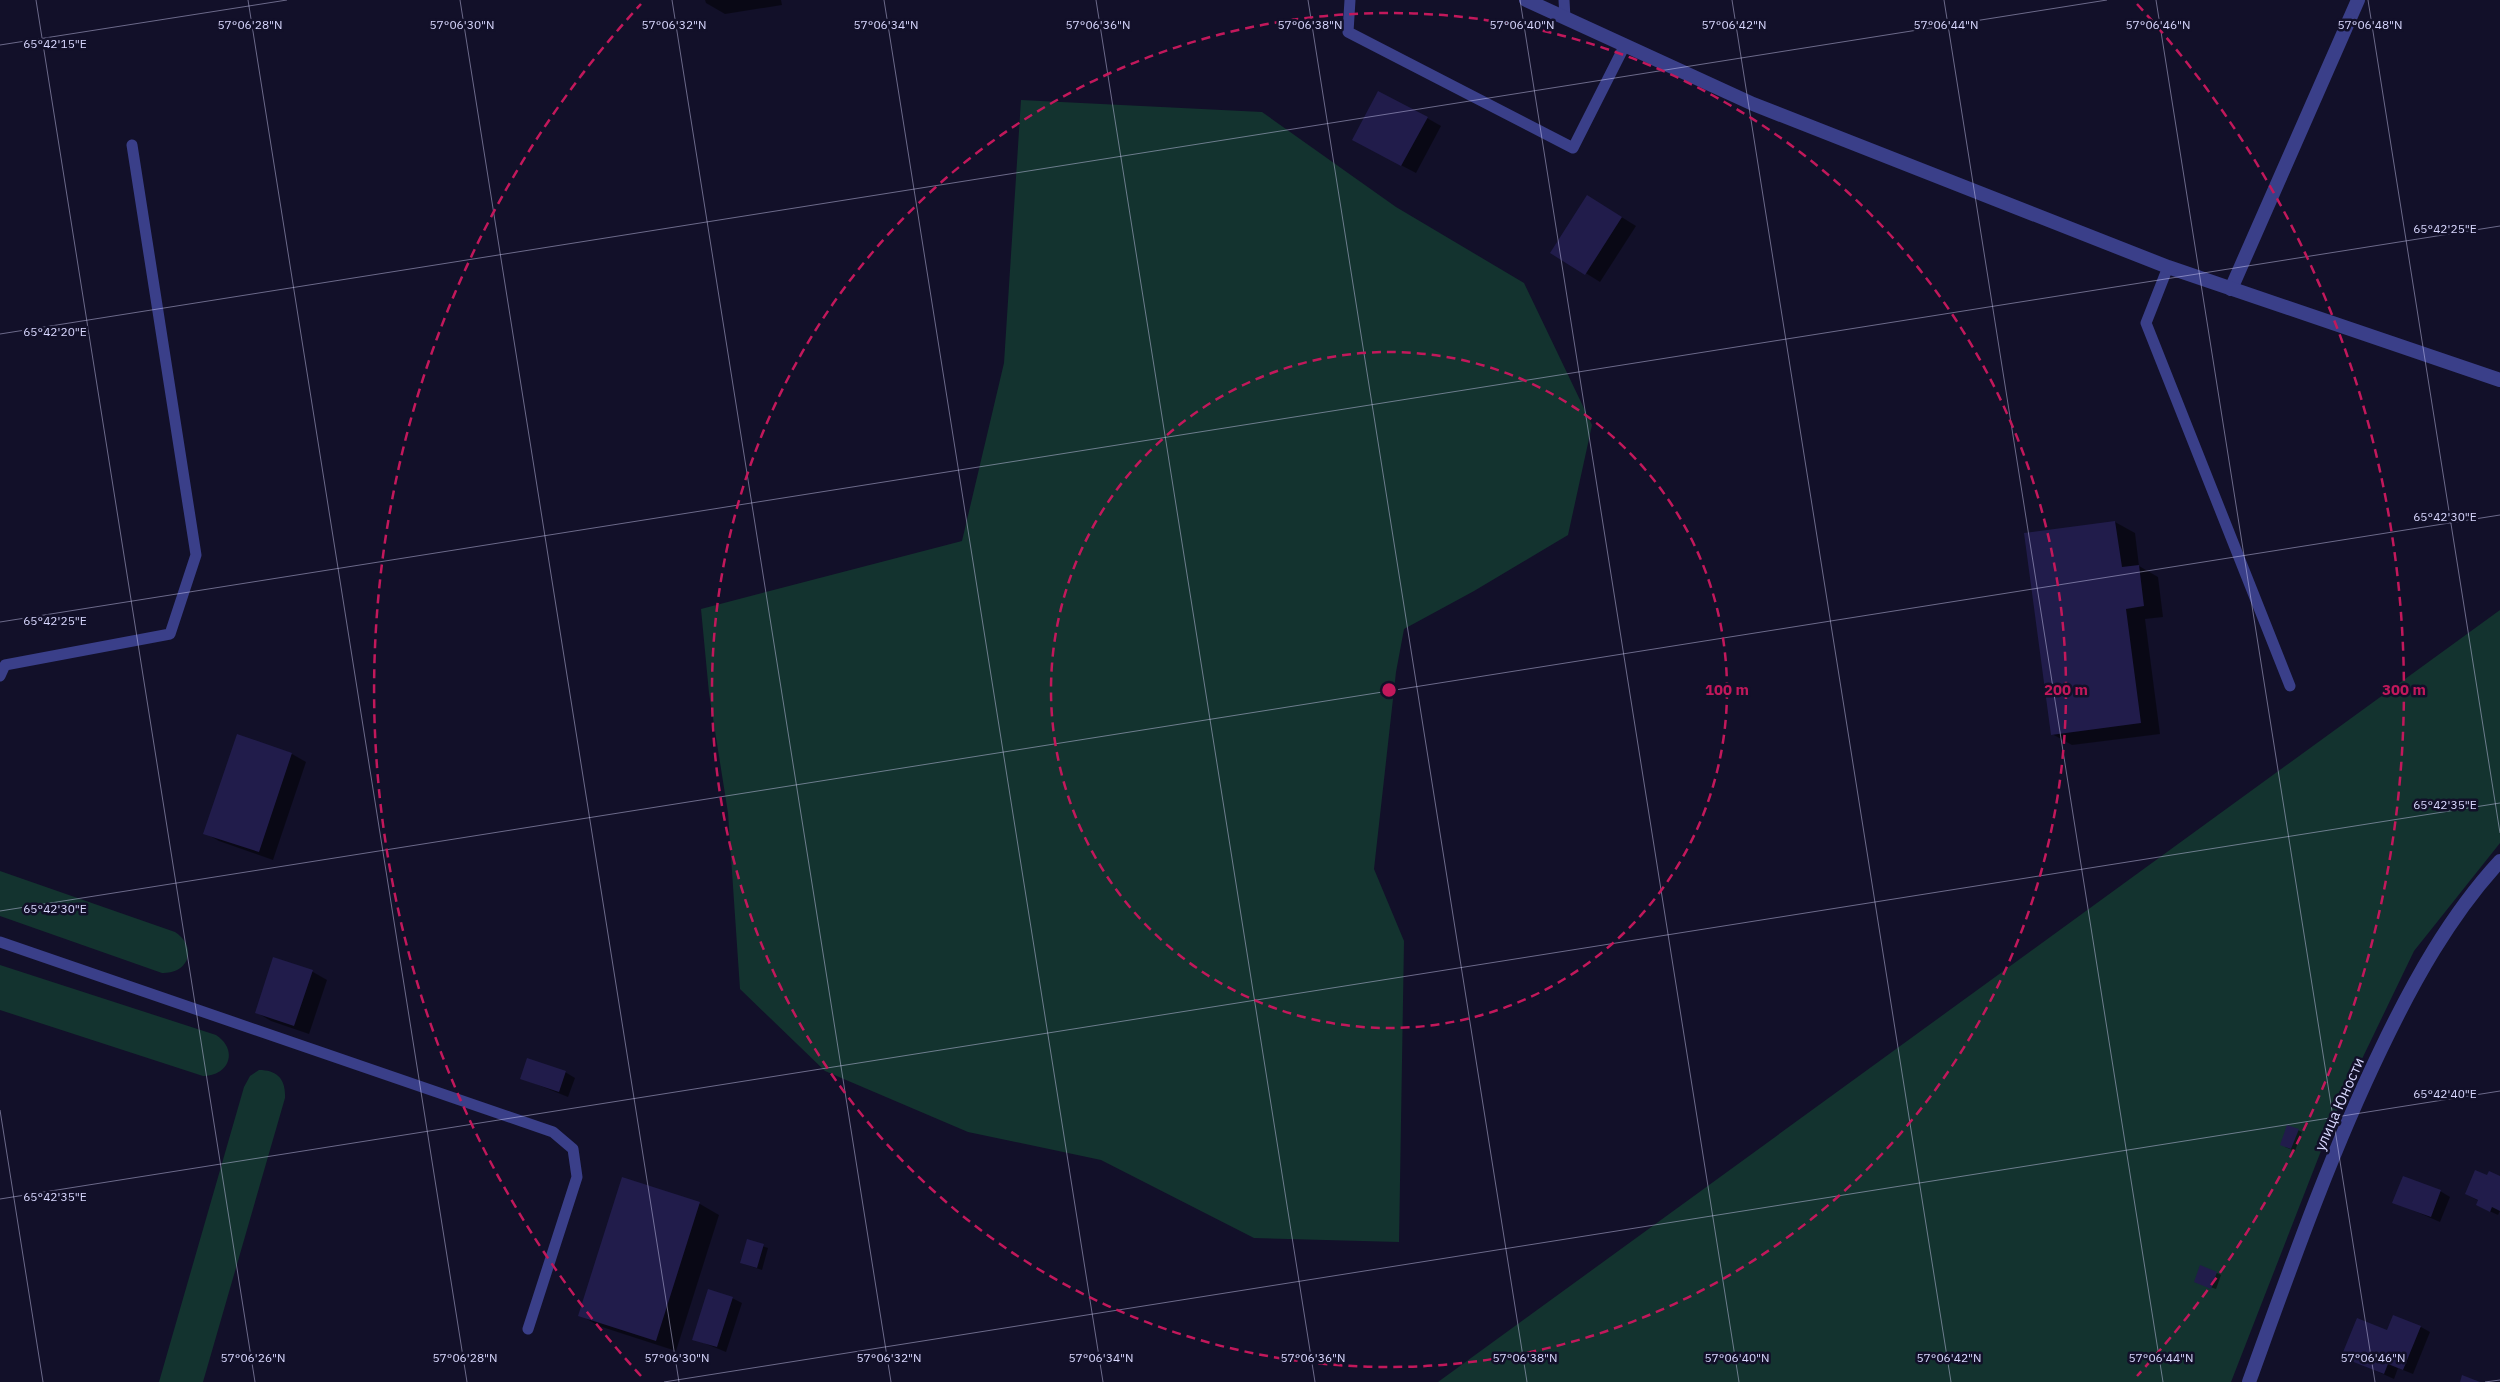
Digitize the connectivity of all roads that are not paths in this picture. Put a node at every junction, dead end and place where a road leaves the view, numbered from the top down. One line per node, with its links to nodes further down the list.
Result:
1 (1350, 0): 6 (lane)
2 (1526, 0): 5 (street)
3 (1564, 0): 5 (lane)
4 (2358, 0): 9 (street)
5 (1565, 18): 6 (street)
6 (1624, 45): 8 (street)
7 (132, 145): 11 (lane)
8 (2168, 267): 9 (street); 12 (lane)
9 (2231, 289): 10 (street)
10 (2500, 380)
11 (2, 669)
12 (2290, 686)
13 (2500, 861): 16 (street, улица Юности)
14 (0, 942): 15 (lane)
15 (528, 1329)
16 (2249, 1382)

